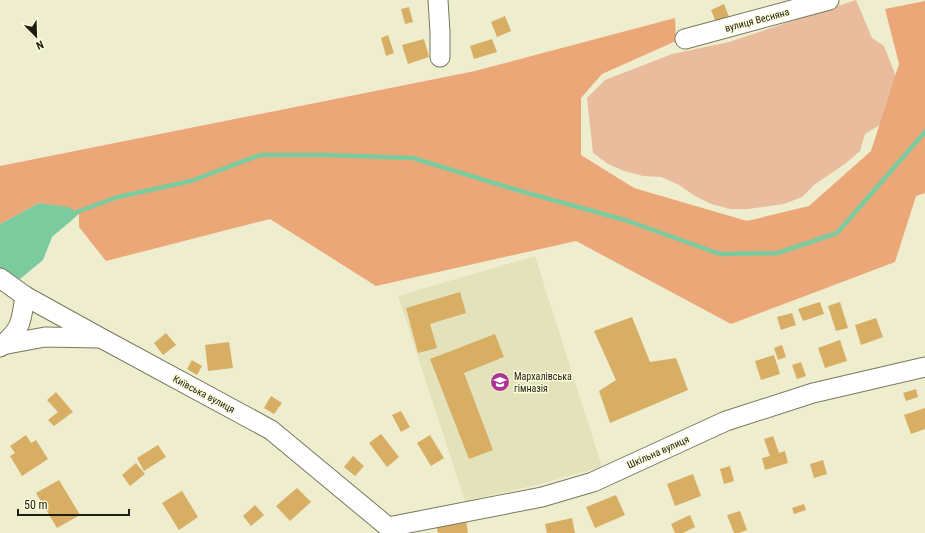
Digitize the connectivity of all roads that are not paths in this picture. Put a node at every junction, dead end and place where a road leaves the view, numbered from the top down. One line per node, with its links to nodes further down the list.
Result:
1 (438, 0): 4 (street)
2 (829, 0): 3 (street, вулиця Весняна)
3 (684, 39)
4 (440, 57)
5 (0, 278): 6 (street, Київська вулиця)
6 (25, 296): 7 (street, Київська вулиця); 8 (street)
7 (101, 338): 8 (street); 10 (street, Київська вулиця)
8 (1, 346)
9 (925, 367): 10 (street, Шкільна вулиця)
10 (391, 530)

